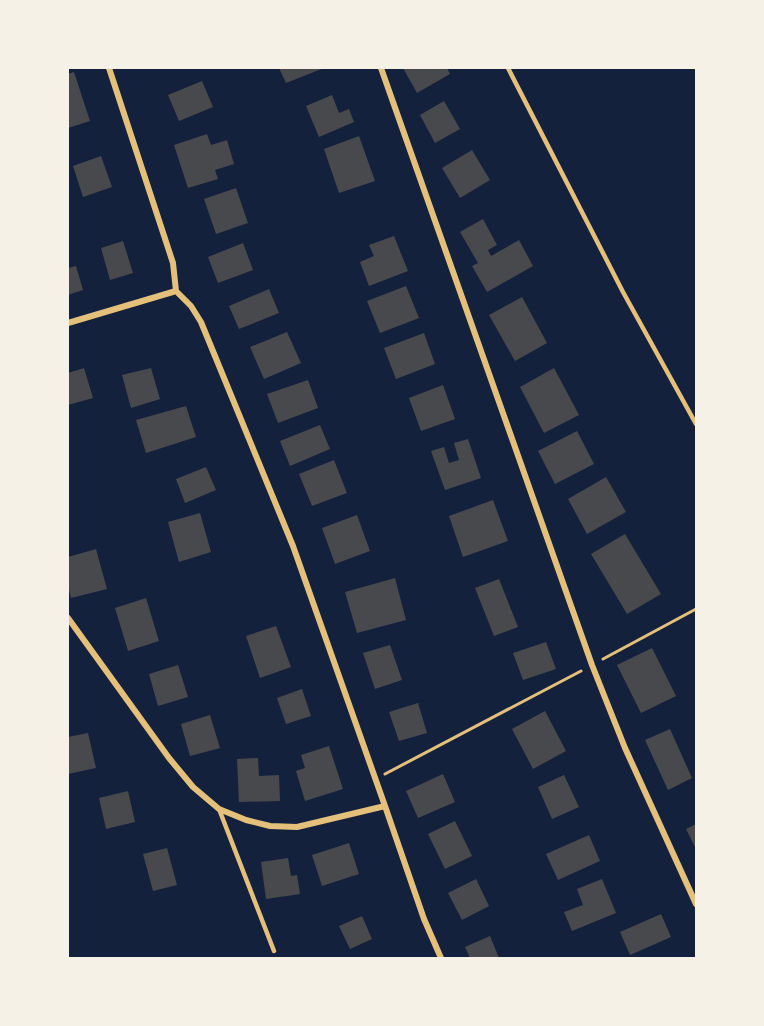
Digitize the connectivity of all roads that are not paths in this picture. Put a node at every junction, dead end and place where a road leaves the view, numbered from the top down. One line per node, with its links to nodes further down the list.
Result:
1 (109, 68): 4 (street)
2 (381, 68): 10 (street)
3 (508, 68): 6 (lane)
4 (176, 291): 5 (street); 8 (street)
5 (68, 323)
6 (696, 424)
7 (68, 618): 9 (street)
8 (385, 806): 9 (street); 12 (street)
9 (219, 809): 11 (lane)
10 (696, 904)
11 (274, 951)
12 (441, 958)

